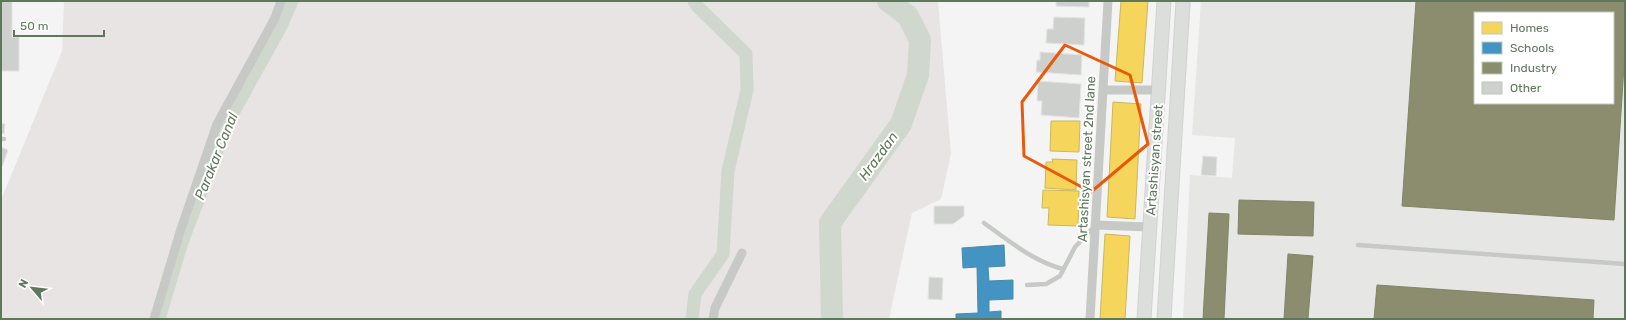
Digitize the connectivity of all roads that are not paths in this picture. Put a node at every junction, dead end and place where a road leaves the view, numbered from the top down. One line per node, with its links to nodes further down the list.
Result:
1 (281, 1): 15 (street)
2 (1108, 1): 5 (street, Artashisyan street 2nd lane)
3 (1164, 1): 6 (main road, Artashisyan street)
4 (1182, 1): 19 (main road, Artashisyan street)
5 (1103, 90): 6 (street); 8 (street, Artashisyan street 2nd lane)
6 (1158, 90): 9 (main road, Artashisyan street)
7 (984, 223): 13 (lane)
8 (1095, 225): 9 (street); 13 (lane); 17 (street, Artashisyan street 2nd lane)
9 (1149, 227): 18 (main road, Artashisyan street)
10 (1358, 245): 12 (lane)
11 (742, 253): 16 (street)
12 (1625, 264)
13 (1063, 269): 14 (lane)
14 (1027, 285)
15 (154, 319)
16 (714, 319)
17 (1090, 319)
18 (1144, 319)
19 (1164, 319)

